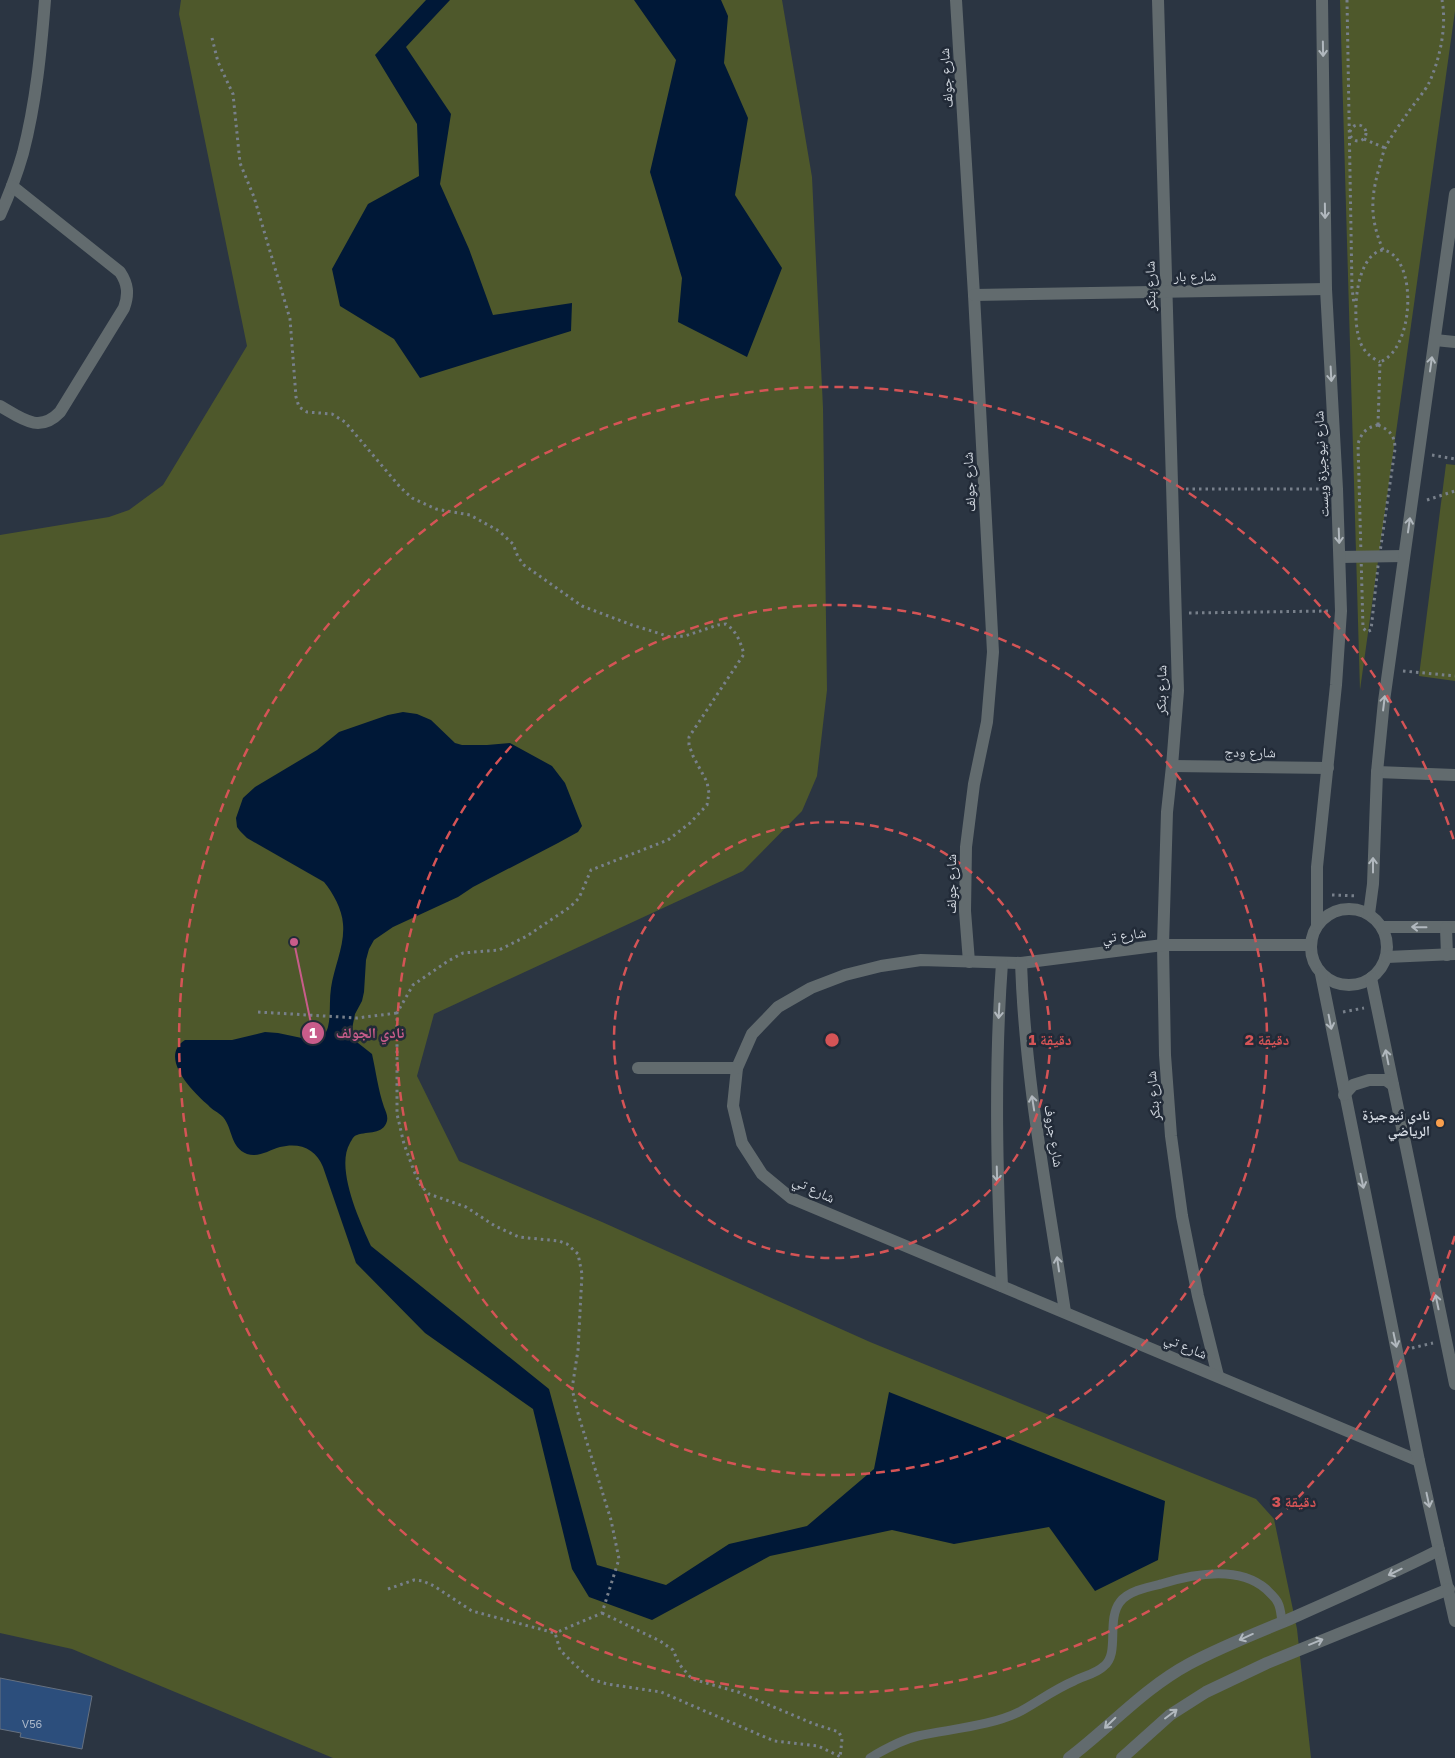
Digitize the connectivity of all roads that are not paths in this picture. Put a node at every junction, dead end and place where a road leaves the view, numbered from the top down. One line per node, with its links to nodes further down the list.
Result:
1 (45, 0): 5 (street)
2 (956, 0): 10 (street, شارع جولف)
3 (1158, 0): 9 (street, شارع بنكر)
4 (1322, 0): 8 (street, شارع نيوجيزة ويست, one-way to 8)
5 (12, 186): 7 (street); 13 (street)
6 (1455, 194): 11 (street)
7 (0, 215)
8 (1326, 289): 9 (street, شارع بار); 15 (street, شارع نيوجيزة ويست, one-way to 15)
9 (1165, 292): 10 (street, شارع بار); 16 (street, شارع بنكر)
10 (974, 295): 28 (street, شارع جولف)
11 (1435, 340): 12 (street); 14 (street, one-way to 11)
12 (1455, 342)
13 (0, 406)
14 (1404, 556): 15 (street); 18 (street, one-way to 14)
15 (1340, 557): 17 (street, شارع نيوجيزة ويست)
16 (1172, 766): 17 (street, شارع ودج); 24 (street, شارع بنكر)
17 (1328, 768): 21 (street, شارع نيوجيزة ويست)
18 (1377, 772): 19 (street); 20 (street, one-way to 18)
19 (1455, 775)
20 (1369, 914): 21 (street); 22 (street)
21 (1317, 926): 25 (street)
22 (1382, 927): 23 (street, one-way to 22); 27 (street)
23 (1451, 928): 26 (street)
24 (1162, 945): 25 (street, شارع تي); 30 (street, شارع تي); 39 (street, شارع بنكر)
25 (1310, 945): 31 (street)
26 (1451, 955): 27 (street)
27 (1387, 957): 32 (street)
28 (969, 962): 29 (street, شارع تي); 34 (street, شارع تي)
29 (1002, 963): 30 (street, شارع تي); 37 (street, one-way to 37)
30 (1021, 963): 38 (street, شارع جروف, one-way to 30)
31 (1321, 974): 32 (street); 36 (street, one-way to 36)
32 (1371, 978): 35 (street, one-way to 32)
33 (638, 1068): 34 (street)
34 (737, 1068): 37 (street, شارع تي)
35 (1393, 1085): 36 (street); 40 (street, one-way to 35)
36 (1344, 1095): 41 (street, one-way to 41)
37 (1002, 1286): 38 (street, شارع تي)
38 (1065, 1312): 39 (street, شارع تي)
39 (1218, 1376): 41 (street, شارع تي)
40 (1455, 1384)
41 (1419, 1461): 42 (street, one-way to 42)
42 (1439, 1550): 43 (street); 45 (street, one-way to 45)
43 (1449, 1589): 44 (street); 48 (street, one-way to 43)
44 (1455, 1621)
45 (1282, 1622): 46 (lane); 47 (street, one-way to 47)
46 (870, 1758)
47 (1069, 1758)
48 (1122, 1758)

